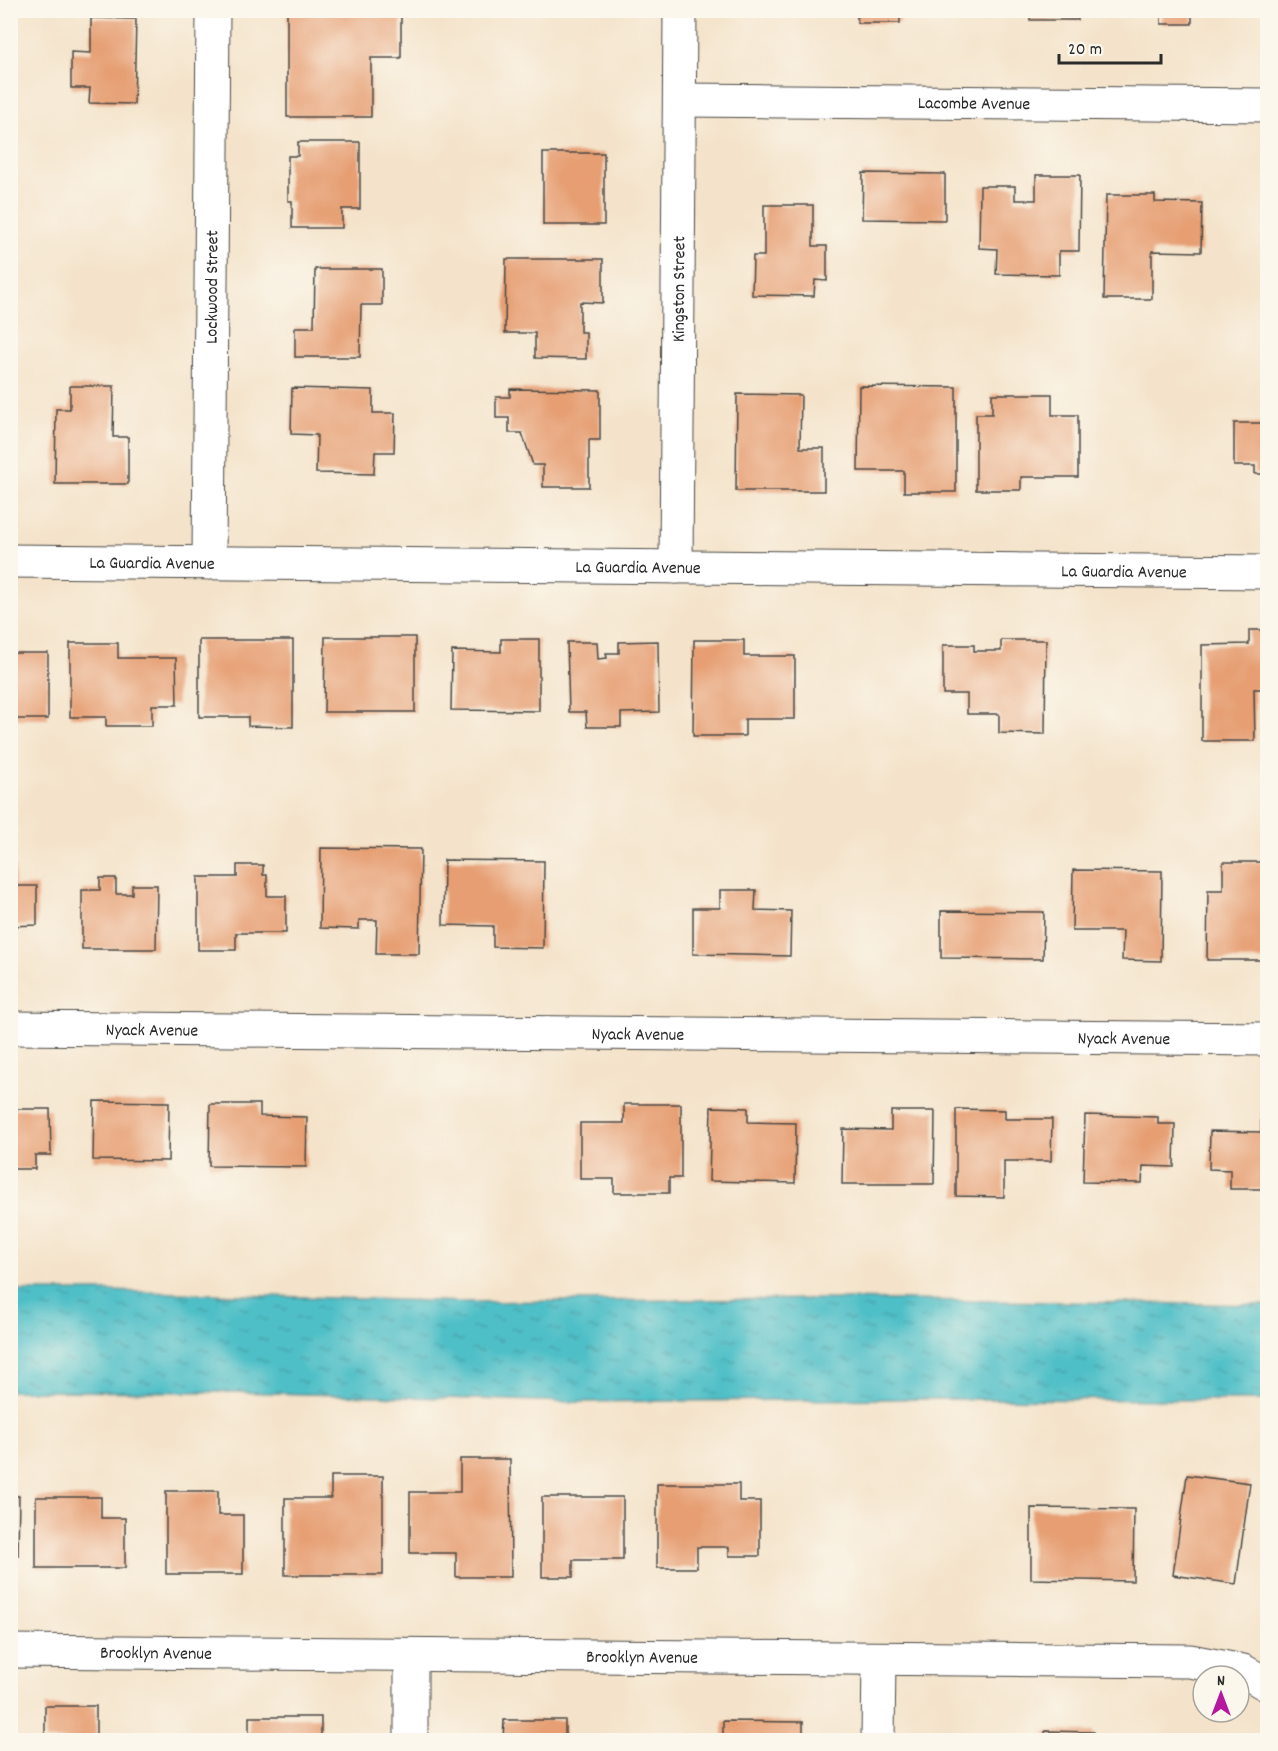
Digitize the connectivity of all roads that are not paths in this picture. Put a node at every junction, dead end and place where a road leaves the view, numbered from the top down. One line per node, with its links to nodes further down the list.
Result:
1 (213, 10): 6 (street, Lockwood Street)
2 (680, 10): 3 (street, Kingston Street)
3 (680, 100): 4 (street, Lacombe Avenue); 7 (street, Kingston Street)
4 (1268, 105)
5 (10, 561): 6 (street, La Guardia Avenue)
6 (209, 563): 7 (street, La Guardia Avenue)
7 (676, 567): 8 (street, La Guardia Avenue)
8 (1268, 572)
9 (10, 1028): 10 (street, Nyack Avenue)
10 (1268, 1039)
11 (10, 1651): 12 (street, Brooklyn Avenue)
12 (411, 1655): 13 (street, Brooklyn Avenue); 15 (street)
13 (879, 1659): 14 (street, Brooklyn Avenue); 16 (street)
14 (1268, 1685)
15 (411, 1740)
16 (878, 1740)

